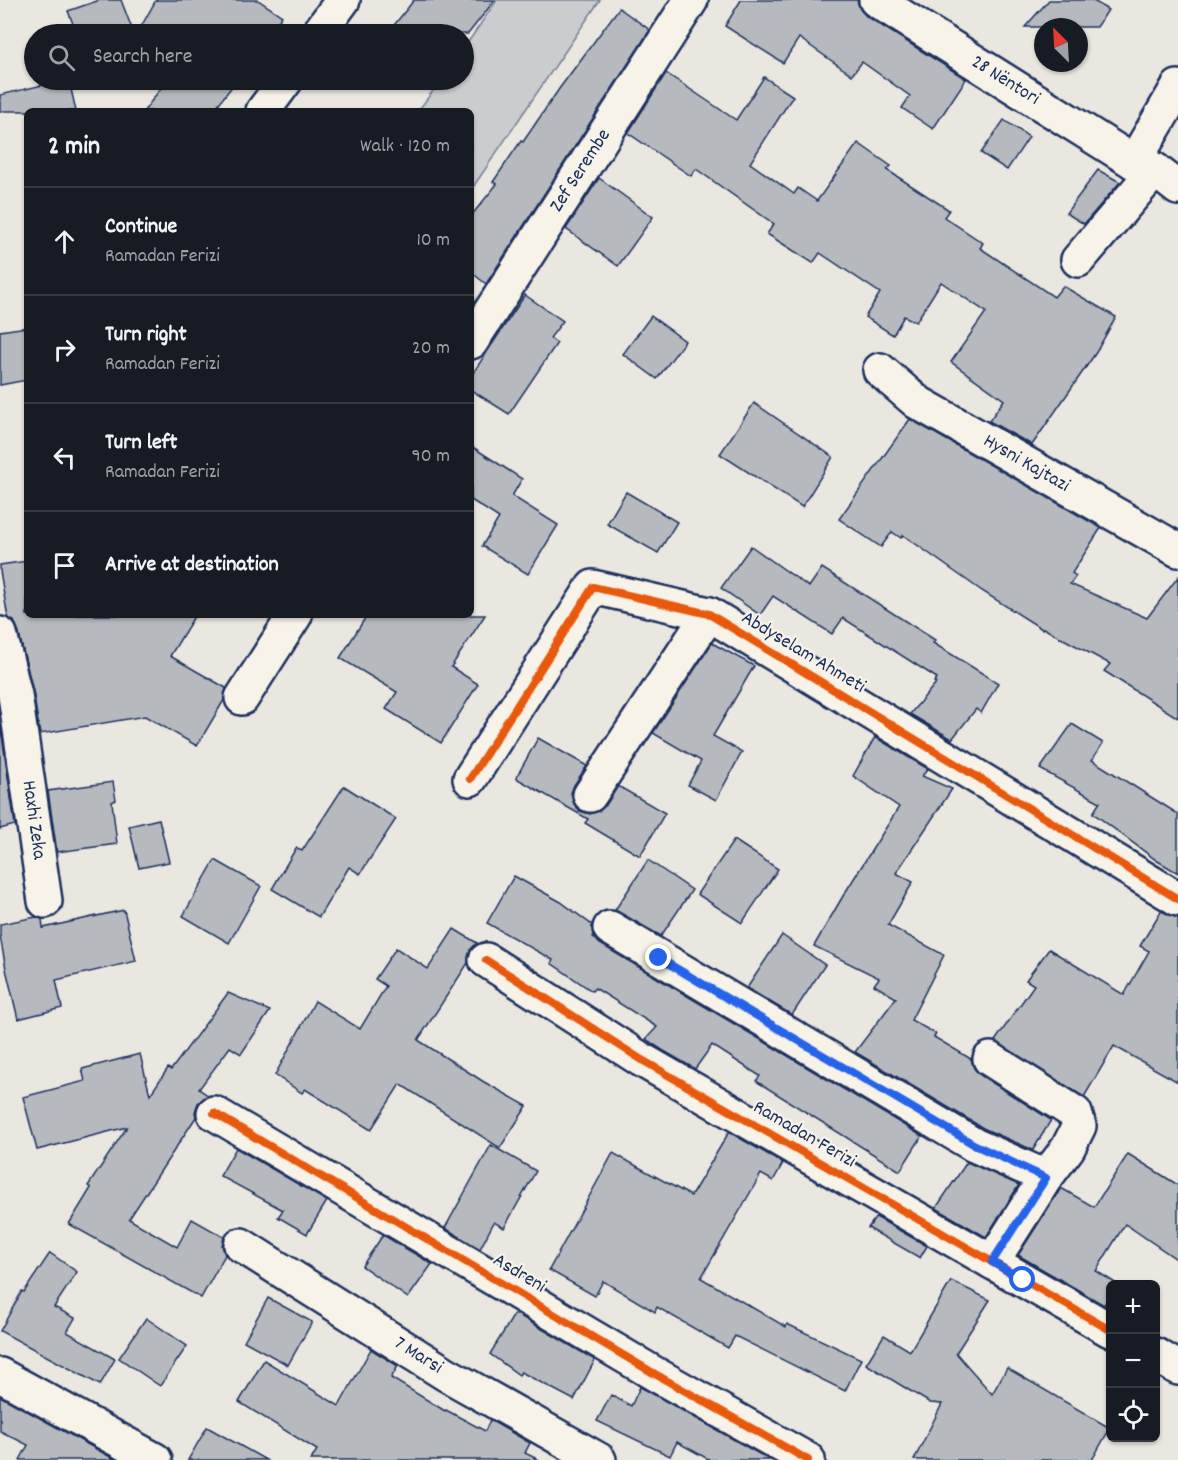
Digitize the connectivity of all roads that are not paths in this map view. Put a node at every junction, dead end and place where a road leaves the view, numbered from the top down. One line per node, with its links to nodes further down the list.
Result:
1 (343, 0): 4 (street)
2 (691, 0): 10 (street, Zef Serembe)
3 (876, 0): 8 (street, 28 Nëntori)
4 (325, 24)
5 (1178, 87): 8 (street)
6 (279, 90): 7 (street)
7 (265, 108)
8 (1156, 173): 9 (street)
9 (1077, 260)
10 (474, 337)
11 (880, 370): 12 (street, Hysni Kajtazi)
12 (1178, 550)
13 (709, 614): 17 (street, Abdyselam Ahmeti); 18 (street); 19 (street, Abdyselam Ahmeti)
14 (293, 618): 16 (street)
15 (0, 634): 20 (street, Haxhi Zeka)
16 (242, 698)
17 (470, 779)
18 (590, 795)
19 (1178, 899)
20 (45, 901)
21 (610, 928): 25 (street)
22 (486, 960): 27 (street, Ramadan Ferizi)
23 (990, 1059): 25 (street)
24 (214, 1113): 34 (street, Asdreni)
25 (1046, 1178): 27 (street)
26 (241, 1245): 33 (street, 7 Marsi)
27 (992, 1262): 28 (street, Ramadan Ferizi)
28 (1106, 1328)
29 (1160, 1358): 30 (street)
30 (1178, 1368)
31 (0, 1375): 32 (street)
32 (155, 1460)
33 (599, 1460)
34 (808, 1460)

